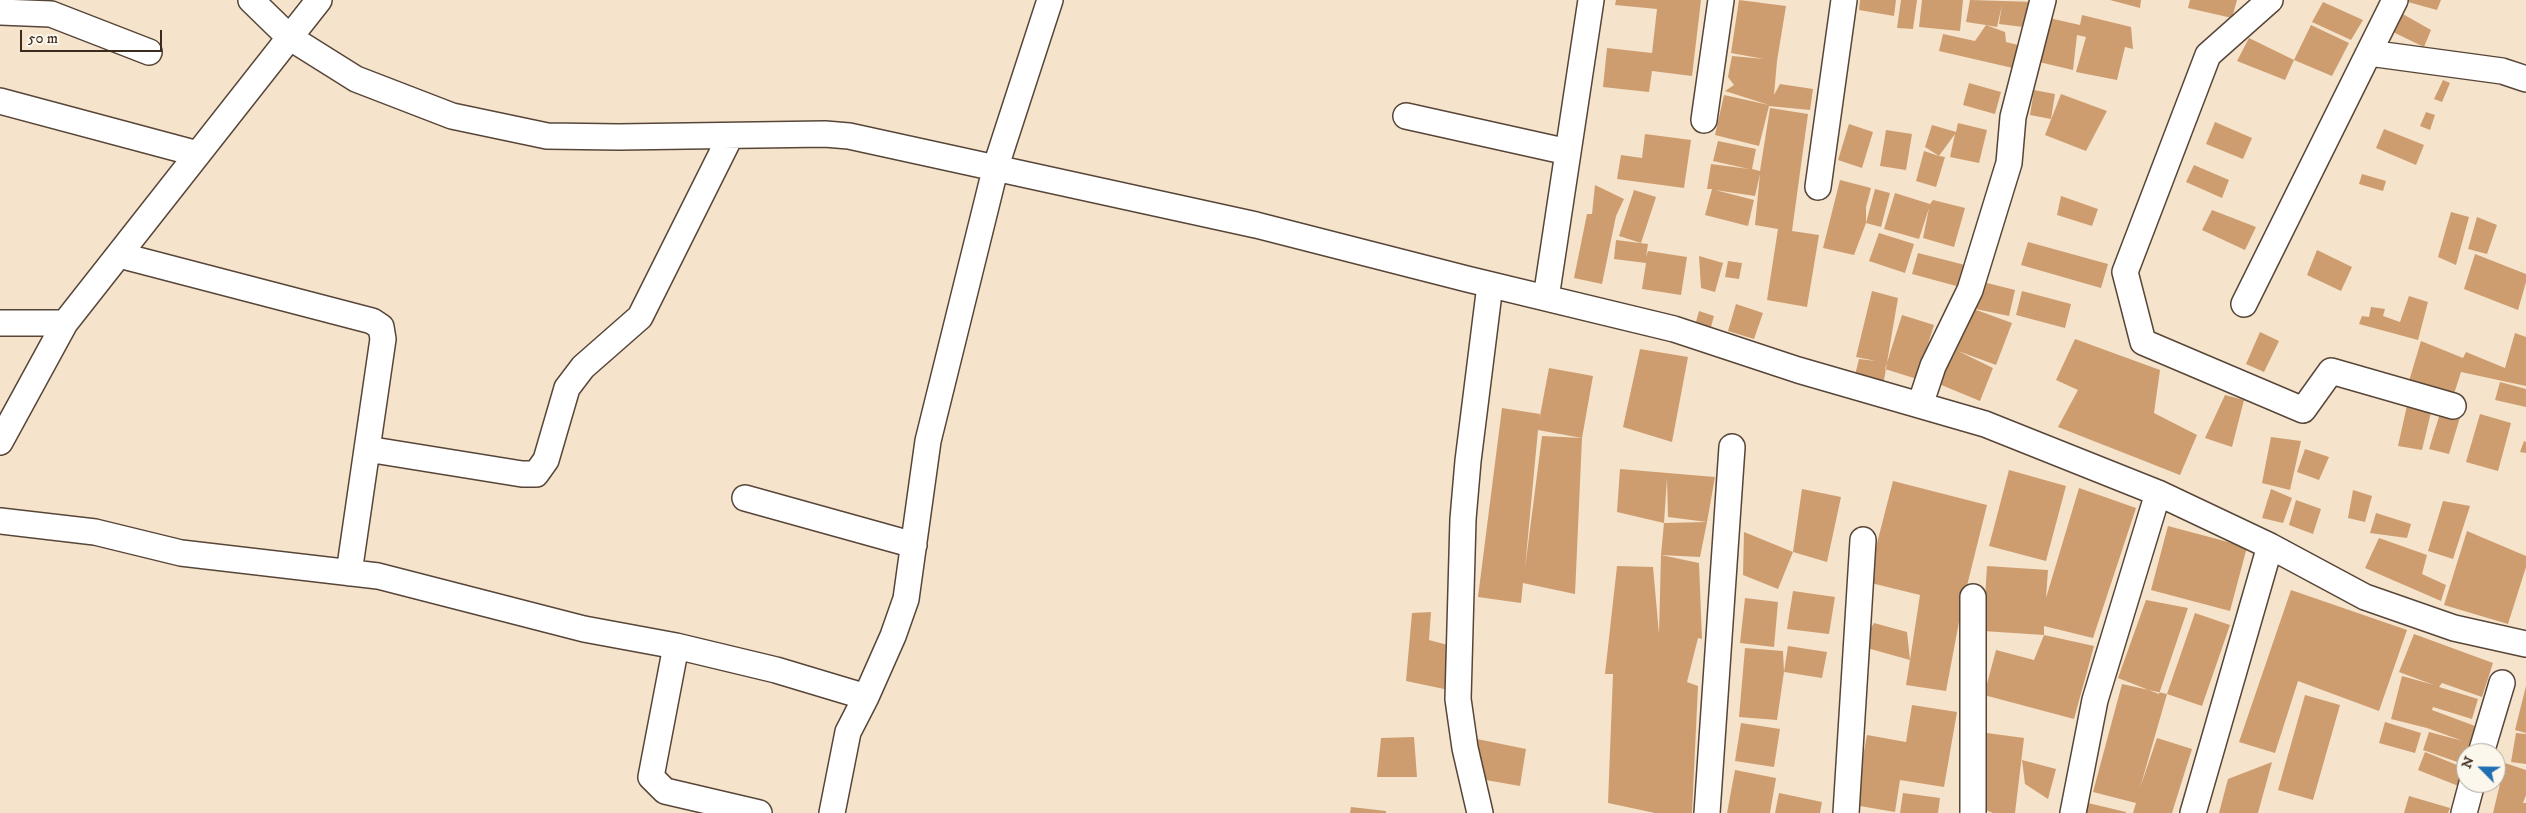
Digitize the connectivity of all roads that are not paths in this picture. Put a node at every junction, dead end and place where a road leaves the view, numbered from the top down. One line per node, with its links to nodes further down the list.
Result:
1 (251, 0): 11 (street)
2 (319, 0): 11 (street)
3 (1050, 0): 21 (street)
4 (1591, 0): 19 (street)
5 (1721, 0): 17 (street)
6 (1844, 0): 22 (street)
7 (2044, 0): 29 (street)
8 (2270, 0): 30 (street)
9 (2395, 0): 13 (street)
10 (0, 12): 12 (street)
11 (289, 37): 18 (street); 20 (street)
12 (149, 52)
13 (2369, 53): 14 (street); 26 (street)
14 (2526, 79)
15 (0, 100): 20 (street)
16 (1406, 116): 19 (street)
17 (1704, 120)
18 (730, 136): 21 (street); 33 (street)
19 (1568, 152): 25 (street)
20 (198, 154): 23 (street)
21 (996, 166): 24 (street); 38 (street)
22 (1818, 187)
23 (119, 255): 28 (street); 33 (street)
24 (1490, 285): 25 (street); 48 (street)
25 (1546, 298): 29 (street)
26 (2244, 304)
27 (0, 323): 28 (street)
28 (65, 323): 31 (street)
29 (1920, 405): 34 (street)
30 (2452, 406)
31 (0, 442)
32 (1732, 447): 51 (street)
33 (367, 449): 40 (street)
34 (2158, 493): 39 (street); 54 (street)
35 (746, 498): 38 (street)
36 (0, 520): 40 (street)
37 (1863, 540): 52 (street)
38 (914, 545): 45 (street)
39 (2270, 546): 42 (street); 55 (street)
40 (349, 573): 43 (street)
41 (1973, 597): 53 (street)
42 (2524, 636)
43 (676, 646): 45 (street); 49 (street)
44 (2502, 683): 46 (street)
45 (866, 697): 50 (street)
46 (2484, 743)
47 (2469, 793): 56 (street)
48 (1483, 812)
49 (759, 813)
50 (832, 813)
51 (1707, 813)
52 (1846, 813)
53 (1972, 813)
54 (2073, 813)
55 (2193, 813)
56 (2464, 813)

